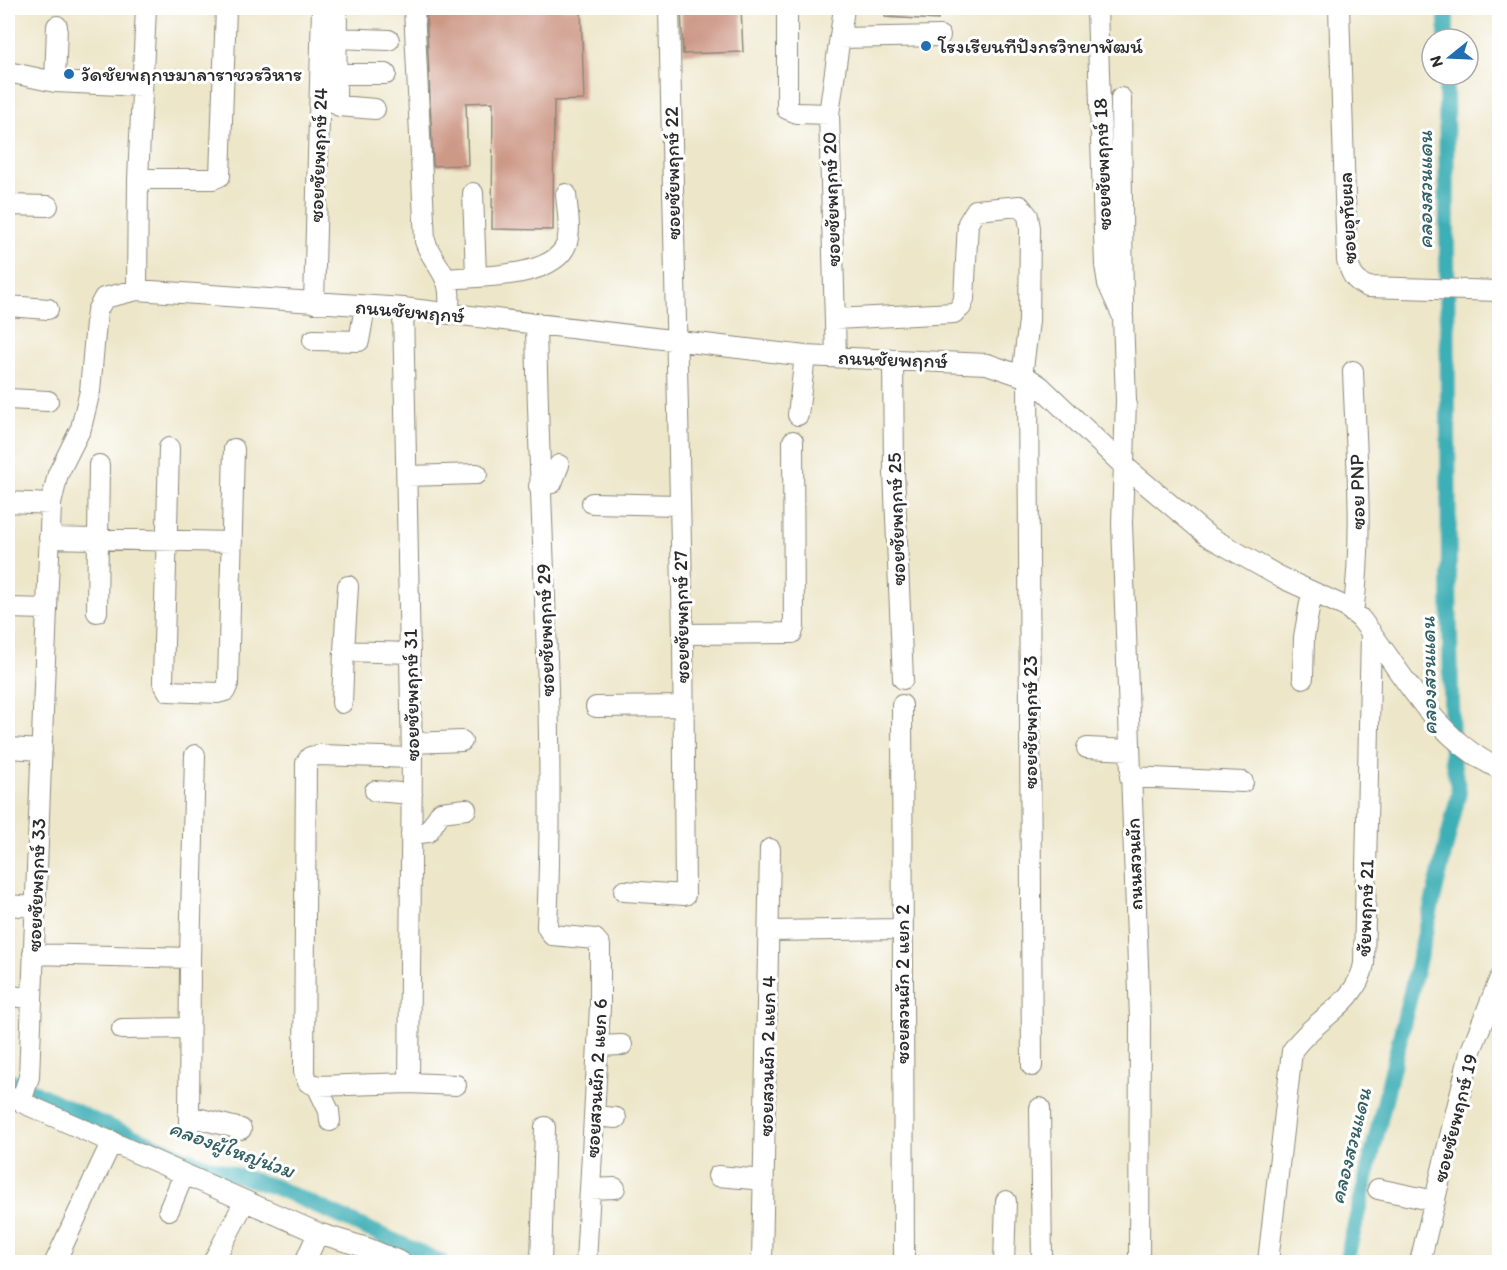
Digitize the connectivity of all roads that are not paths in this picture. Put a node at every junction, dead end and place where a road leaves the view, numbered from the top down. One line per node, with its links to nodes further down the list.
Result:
1 (146, 8): 22 (street)
2 (226, 8): 26 (street)
3 (322, 8): 35 (street, ซอยชัยพฤกษ์ 24)
4 (337, 8): 13 (street)
5 (414, 8): 32 (street)
6 (669, 8): 44 (street, ซอยชัยพฤกษ์ 22)
7 (787, 8): 25 (street, ซอยชัยพฤกษ์ 20)
8 (844, 8): 14 (street)
9 (1097, 8): 41 (street, ซอยชัยพฤกษ์ 18)
10 (1340, 8): 34 (street, ซอยอุทัยผล)
11 (57, 26): 21 (street)
12 (940, 36): 14 (street)
13 (336, 38): 15 (street); 17 (street)
14 (840, 38): 25 (street)
15 (389, 40)
16 (8, 72): 19 (street)
17 (336, 74): 18 (street); 24 (street)
18 (386, 74)
19 (35, 77): 20 (street); 21 (street)
20 (8, 82)
21 (56, 82): 22 (street)
22 (142, 86): 26 (street)
23 (1121, 98): 41 (street, ซอยชัยพฤกษ์ 18)
24 (375, 109)
25 (829, 114): 42 (street, ซอยชัยพฤกษ์ 20)
26 (138, 179): 33 (street)
27 (473, 193): 31 (street)
28 (566, 194): 31 (street)
29 (8, 205): 30 (street)
30 (48, 206)
31 (476, 276): 32 (street)
32 (446, 279): 40 (street)
33 (137, 290): 35 (street, ถนนชัยพฤกษ์); 65 (street, ซอยชัยพฤกษ์ 33)
34 (1500, 291)
35 (314, 303): 37 (street, ถนนชัยพฤกษ์)
36 (8, 306): 39 (street)
37 (365, 307): 38 (street, ถนนชัยพฤกษ์); 45 (street)
38 (403, 308): 40 (street, ถนนชัยพฤกษ์); 61 (street, ซอยชัยพฤกษ์ 31)
39 (48, 309)
40 (449, 314): 43 (street, ถนนชัยพฤกษ์)
41 (1123, 317): 59 (street, ซอยชัยพฤกษ์ 18)
42 (835, 319): 47 (street, ซอยชัยพฤกษ์ 20); 50 (street, ซอยชัยพฤกษ์ 23)
43 (536, 323): 44 (street, ถนนชัยพฤกษ์); 62 (street, ซอยชัยพฤกษ์ 29)
44 (675, 339): 46 (street, ถนนชัยพฤกษ์); 66 (street, ซอยชัยพฤกษ์ 27)
45 (313, 340)
46 (805, 356): 47 (street, ถนนชัยพฤกษ์); 53 (street)
47 (836, 357): 48 (street, ถนนชัยพฤกษ์)
48 (893, 360): 50 (street, ถนนชัยพฤกษ์); 82 (street, ซอยชัยพฤกษ์ 25)
49 (1353, 371): 76 (street, ซอย PNP)
50 (1025, 377): 59 (street, ถนนชัยพฤกษ์); 117 (street, ซอยชัยพฤกษ์ 23)
51 (8, 399): 52 (street)
52 (48, 401)
53 (798, 415)
54 (793, 441): 78 (street)
55 (169, 448): 69 (street)
56 (234, 449): 70 (street)
57 (99, 465): 68 (street)
58 (559, 465): 62 (street)
59 (1123, 465): 72 (street, ถนนชัยพฤกษ์); 91 (street, ถนนสวนผัก)
60 (477, 474): 61 (street)
61 (408, 476): 80 (street, ซอยชัยพฤกษ์ 31)
62 (539, 486): 107 (street, ซอยชัยพฤกษ์ 29)
63 (8, 502): 65 (street)
64 (592, 503): 66 (street)
65 (51, 504): 67 (street, ซอยชัยพฤกษ์ 33)
66 (678, 505): 78 (street, ซอยชัยพฤกษ์ 27)
67 (49, 538): 68 (street); 74 (street, ซอยชัยพฤกษ์ 33)
68 (98, 540): 69 (street); 75 (street)
69 (165, 540): 70 (street); 70 (street)
70 (232, 542)
71 (348, 586): 79 (street)
72 (1312, 592): 76 (street, ถนนชัยพฤกษ์); 81 (street)
73 (8, 608): 74 (street)
74 (46, 609): 90 (street, ซอยชัยพฤกษ์ 33)
75 (97, 612)
76 (1353, 613): 77 (street, ถนนชัยพฤกษ์)
77 (1371, 632): 94 (street, ถนนชัยพฤกษ์); 151 (street, ชัยพฤกษ์ 21)
78 (683, 634): 85 (street, ซอยชัยพฤกษ์ 27)
79 (344, 651): 80 (street); 83 (street)
80 (410, 653): 92 (street, ซอยชัยพฤกษ์ 31)
81 (1303, 678)
82 (903, 679)
83 (342, 703)
84 (902, 705): 105 (street, ซอยสวนผัก 2 แยก 2)
85 (683, 706): 86 (street); 102 (street, ซอยชัยพฤกษ์ 27)
86 (596, 707)
87 (462, 741): 92 (street)
88 (8, 748): 90 (street)
89 (1087, 748): 91 (street)
90 (42, 750): 104 (street, ซอยชัยพฤกษ์ 33)
91 (1130, 750): 95 (street, ถนนสวนผัก)
92 (412, 751): 98 (street, ซอยชัยพฤกษ์ 31); 120 (street)
93 (195, 754): 109 (street)
94 (1500, 770)
95 (1130, 777): 96 (street); 150 (street, ถนนสวนผัก)
96 (1243, 782)
97 (375, 791): 98 (street)
98 (412, 794): 100 (street, ซอยชัยพฤกษ์ 31)
99 (466, 809): 100 (street)
100 (411, 834): 118 (street, ซอยชัยพฤกษ์ 31)
101 (770, 849): 106 (street, ซอยสวนผัก 2 แยก 4)
102 (624, 891)
103 (8, 905): 104 (street)
104 (35, 907): 108 (street, ซอยชัยพฤกษ์ 33)
105 (901, 929): 106 (street); 147 (street, ซอยสวนผัก 2 แยก 2)
106 (770, 931): 131 (street, ซอยสวนผัก 2 แยก 4)
107 (552, 935): 115 (street, ซอยสวนผัก 2 แยก 6)
108 (33, 954): 109 (street); 112 (street, ซอยชัยพฤกษ์ 33)
109 (190, 958): 114 (street)
110 (1500, 978): 137 (street, ซอยชัยพฤกษ์ 19)
111 (8, 996): 112 (street)
112 (32, 998): 121 (street, ซอยชัยพฤกษ์ 33)
113 (122, 1029): 114 (street)
114 (189, 1029): 127 (street)
115 (598, 1046): 116 (street); 123 (street, ซอยสวนผัก 2 แยก 6)
116 (622, 1046)
117 (1032, 1066)
118 (409, 1083): 119 (street); 120 (street)
119 (456, 1085)
120 (317, 1086): 125 (street)
121 (15, 1096): 128 (street, ซอยชัยพฤกษ์ 33)
122 (1040, 1108): 149 (street)
123 (594, 1116): 124 (street); 133 (street, ซอยสวนผัก 2 แยก 6)
124 (616, 1118)
125 (330, 1121)
126 (545, 1127): 144 (street)
127 (240, 1129)
128 (112, 1141): 129 (street, ซอยชัยพฤกษ์ 33); 140 (street)
129 (184, 1174): 135 (street, ซอยชัยพฤกษ์ 33); 138 (street)
130 (718, 1176): 131 (street)
131 (764, 1179): 146 (street, ซอยสวนผัก 2 แยก 4)
132 (615, 1188): 133 (street)
133 (590, 1189): 145 (street, ซอยสวนผัก 2 แยก 6)
134 (1378, 1189): 137 (street)
135 (245, 1201): 139 (street, ซอยชัยพฤกษ์ 33); 141 (street)
136 (1006, 1201): 148 (street)
137 (1434, 1202): 152 (street, ซอยชัยพฤกษ์ 19)
138 (169, 1210)
139 (318, 1233): 142 (street); 143 (street, ซอยชัยพฤกษ์ 33)
140 (55, 1263)
141 (213, 1263)
142 (305, 1263)
143 (401, 1263)
144 (540, 1263)
145 (586, 1263)
146 (762, 1263)
147 (904, 1263)
148 (1004, 1263)
149 (1042, 1263)
150 (1139, 1263)
151 (1268, 1263)
152 (1420, 1263)

